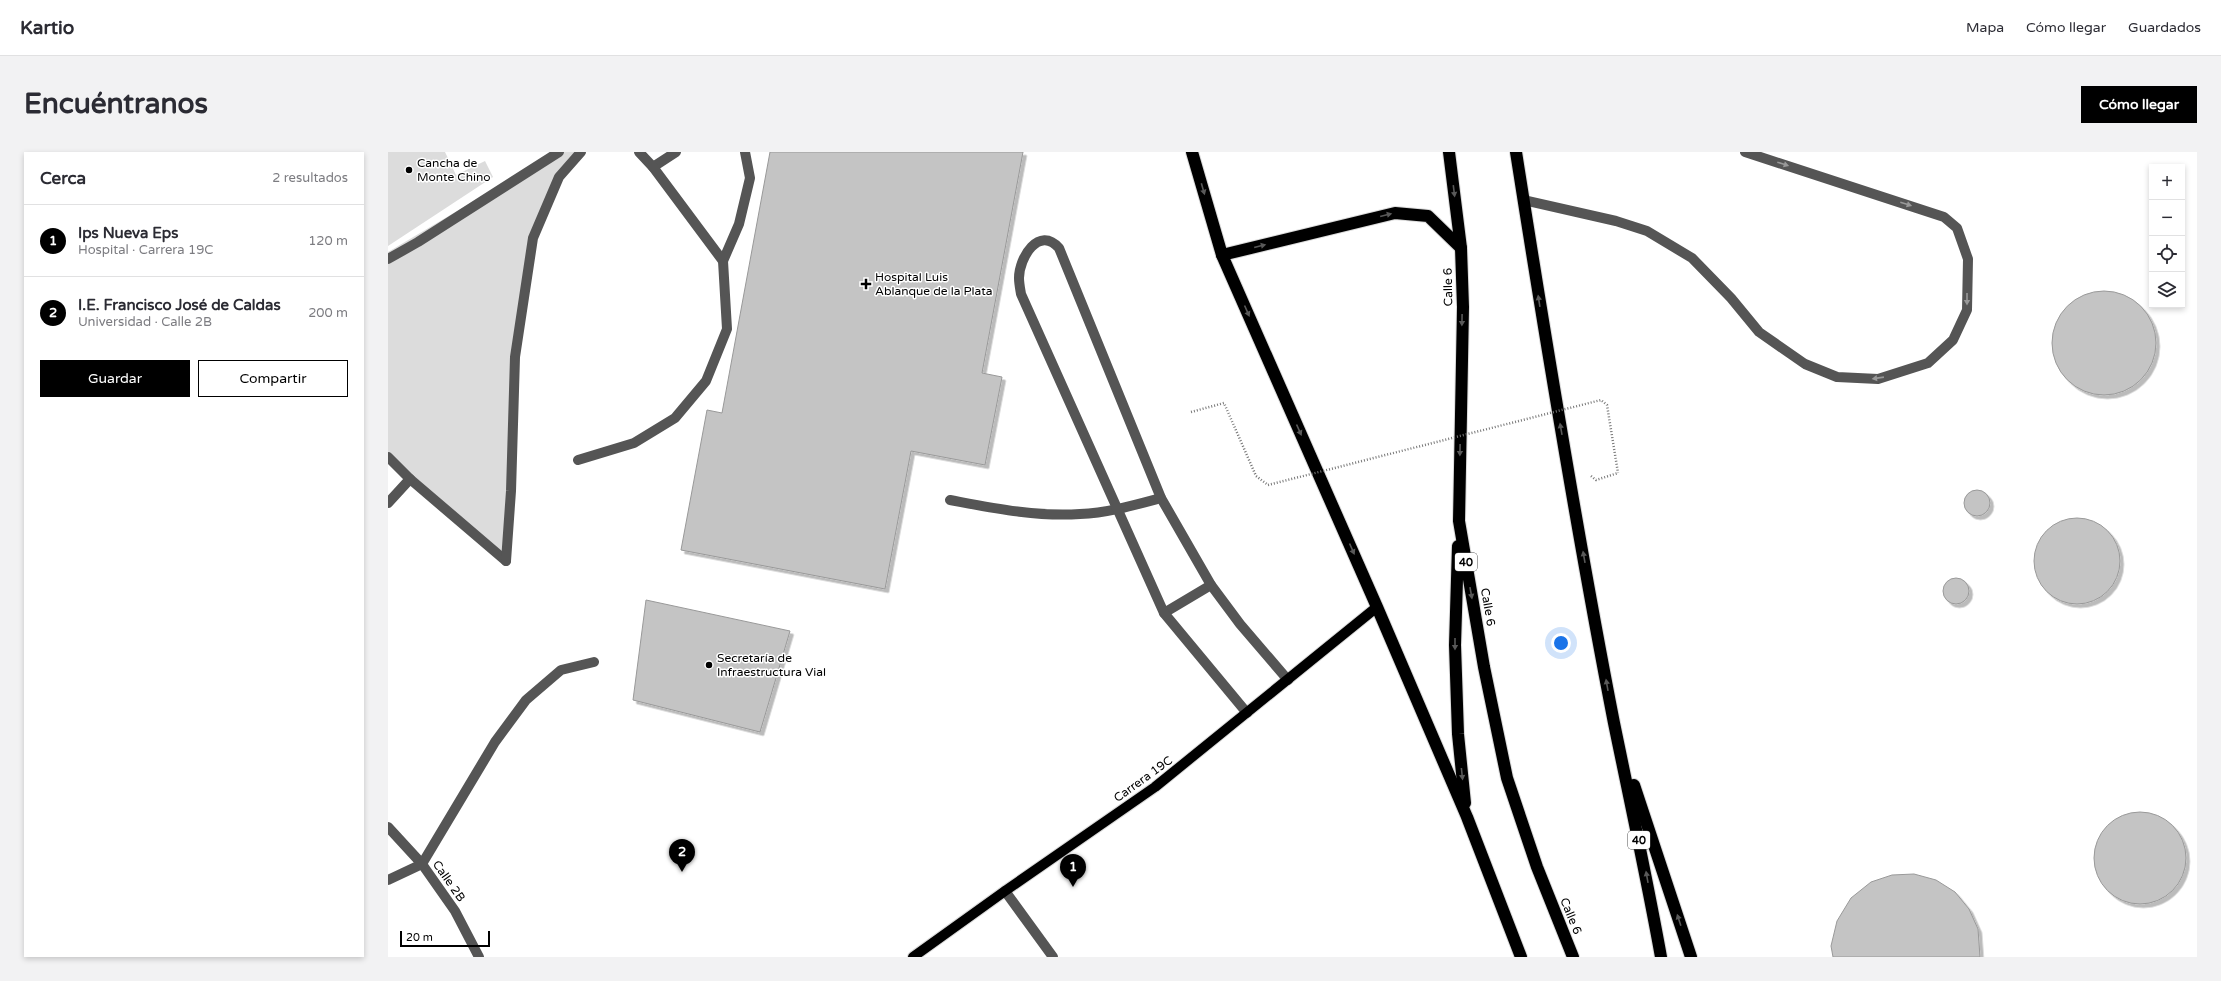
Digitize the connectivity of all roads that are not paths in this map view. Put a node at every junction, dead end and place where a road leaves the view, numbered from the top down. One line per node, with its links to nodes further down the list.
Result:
1 (559, 152): 14 (street)
2 (581, 152): 18 (street)
3 (640, 152): 10 (street)
4 (676, 152): 10 (street)
5 (745, 152): 15 (street)
6 (1192, 152): 13 (highway, one-way to 13)
7 (1449, 152): 12 (highway, Calle 6 / 40, one-way to 12)
8 (1516, 152): 11 (highway, 40)
9 (1745, 152): 11 (street, one-way to 11)
10 (653, 167): 15 (street)
11 (1523, 200): 30 (highway, 40, one-way to 11)
12 (1462, 248): 13 (highway, one-way to 12); 23 (highway, Calle 6 / 40, one-way to 23)
13 (1222, 255): 25 (highway, one-way to 25)
14 (388, 259)
15 (723, 261): 17 (street)
16 (388, 457): 18 (street)
17 (578, 460)
18 (410, 479): 21 (street)
19 (1161, 498): 22 (street); 22 (street); 24 (street)
20 (950, 500): 22 (street)
21 (388, 503)
22 (1119, 509): 26 (street)
23 (1459, 521): 31 (highway, one-way to 31); 40 (highway, Calle 6 / 40, one-way to 40)
24 (1211, 585): 26 (street); 28 (street)
25 (1377, 607): 28 (main road, Carrera 19C); 31 (highway)
26 (1164, 613): 29 (street)
27 (594, 662): 33 (street)
28 (1288, 680): 29 (main road, Carrera 19C)
29 (1247, 713): 35 (main road, Carrera 19C)
30 (1614, 723): 41 (highway, 40, one-way to 30); 42 (highway, one-way to 30)
31 (1467, 817): 39 (highway)
32 (388, 827): 33 (street, Calle 2B)
33 (422, 864): 34 (street); 36 (street, Calle 2B)
34 (388, 880)
35 (1005, 891): 37 (main road, Carrera 19C); 38 (street)
36 (479, 957)
37 (913, 957)
38 (1053, 957)
39 (1521, 957)
40 (1573, 957)
41 (1661, 957)
42 (1691, 957)

